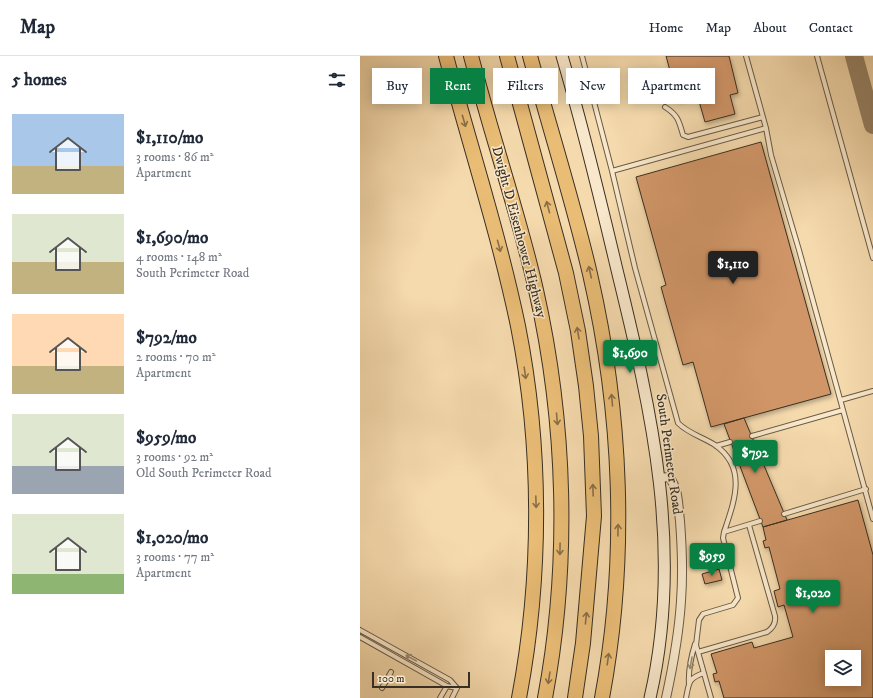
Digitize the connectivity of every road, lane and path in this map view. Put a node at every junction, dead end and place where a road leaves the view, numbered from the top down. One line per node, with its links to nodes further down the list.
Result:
1 (446, 56): 39 (highway, one-way to 39)
2 (471, 56): 40 (highway, Dwight D Eisenhower Highway, one-way to 40)
3 (507, 56): 41 (highway, one-way to 3)
4 (530, 56): 42 (highway, one-way to 4)
5 (562, 56): 20 (street, South Perimeter Road)
6 (582, 56): 12 (lane)
7 (746, 56): 10 (lane)
8 (817, 56): 13 (lane)
9 (665, 107): 10 (lane)
10 (763, 117): 11 (lane)
11 (766, 128): 12 (lane); 15 (lane)
12 (612, 172): 19 (lane)
13 (873, 258)
14 (873, 391): 15 (lane)
15 (841, 400): 16 (lane)
16 (843, 410): 17 (lane); 21 (lane)
17 (752, 436)
18 (730, 442): 19 (lane)
19 (716, 446): 26 (lane)
20 (659, 478): 43 (street, South Perimeter Road); 44 (street)
21 (866, 489): 22 (lane); 23 (lane)
22 (784, 514)
23 (873, 519)
24 (760, 521): 25 (lane)
25 (749, 525): 26 (lane); 30 (lane)
26 (724, 532): 29 (lane)
27 (360, 630): 36 (lane, one-way to 27)
28 (360, 637): 34 (lane)
29 (696, 642): 30 (lane); 33 (lane, one-way to 33)
30 (698, 652): 32 (lane)
31 (391, 672): 35 (lane)
32 (704, 673): 33 (lane); 46 (lane)
33 (689, 684): 45 (lane)
34 (447, 686): 36 (lane); 37 (lane)
35 (382, 688)
36 (457, 688): 38 (lane)
37 (440, 698)
38 (452, 698)
39 (519, 698)
40 (545, 698)
41 (575, 698)
42 (602, 698)
43 (650, 698)
44 (666, 698)
45 (686, 698)
46 (711, 698)

